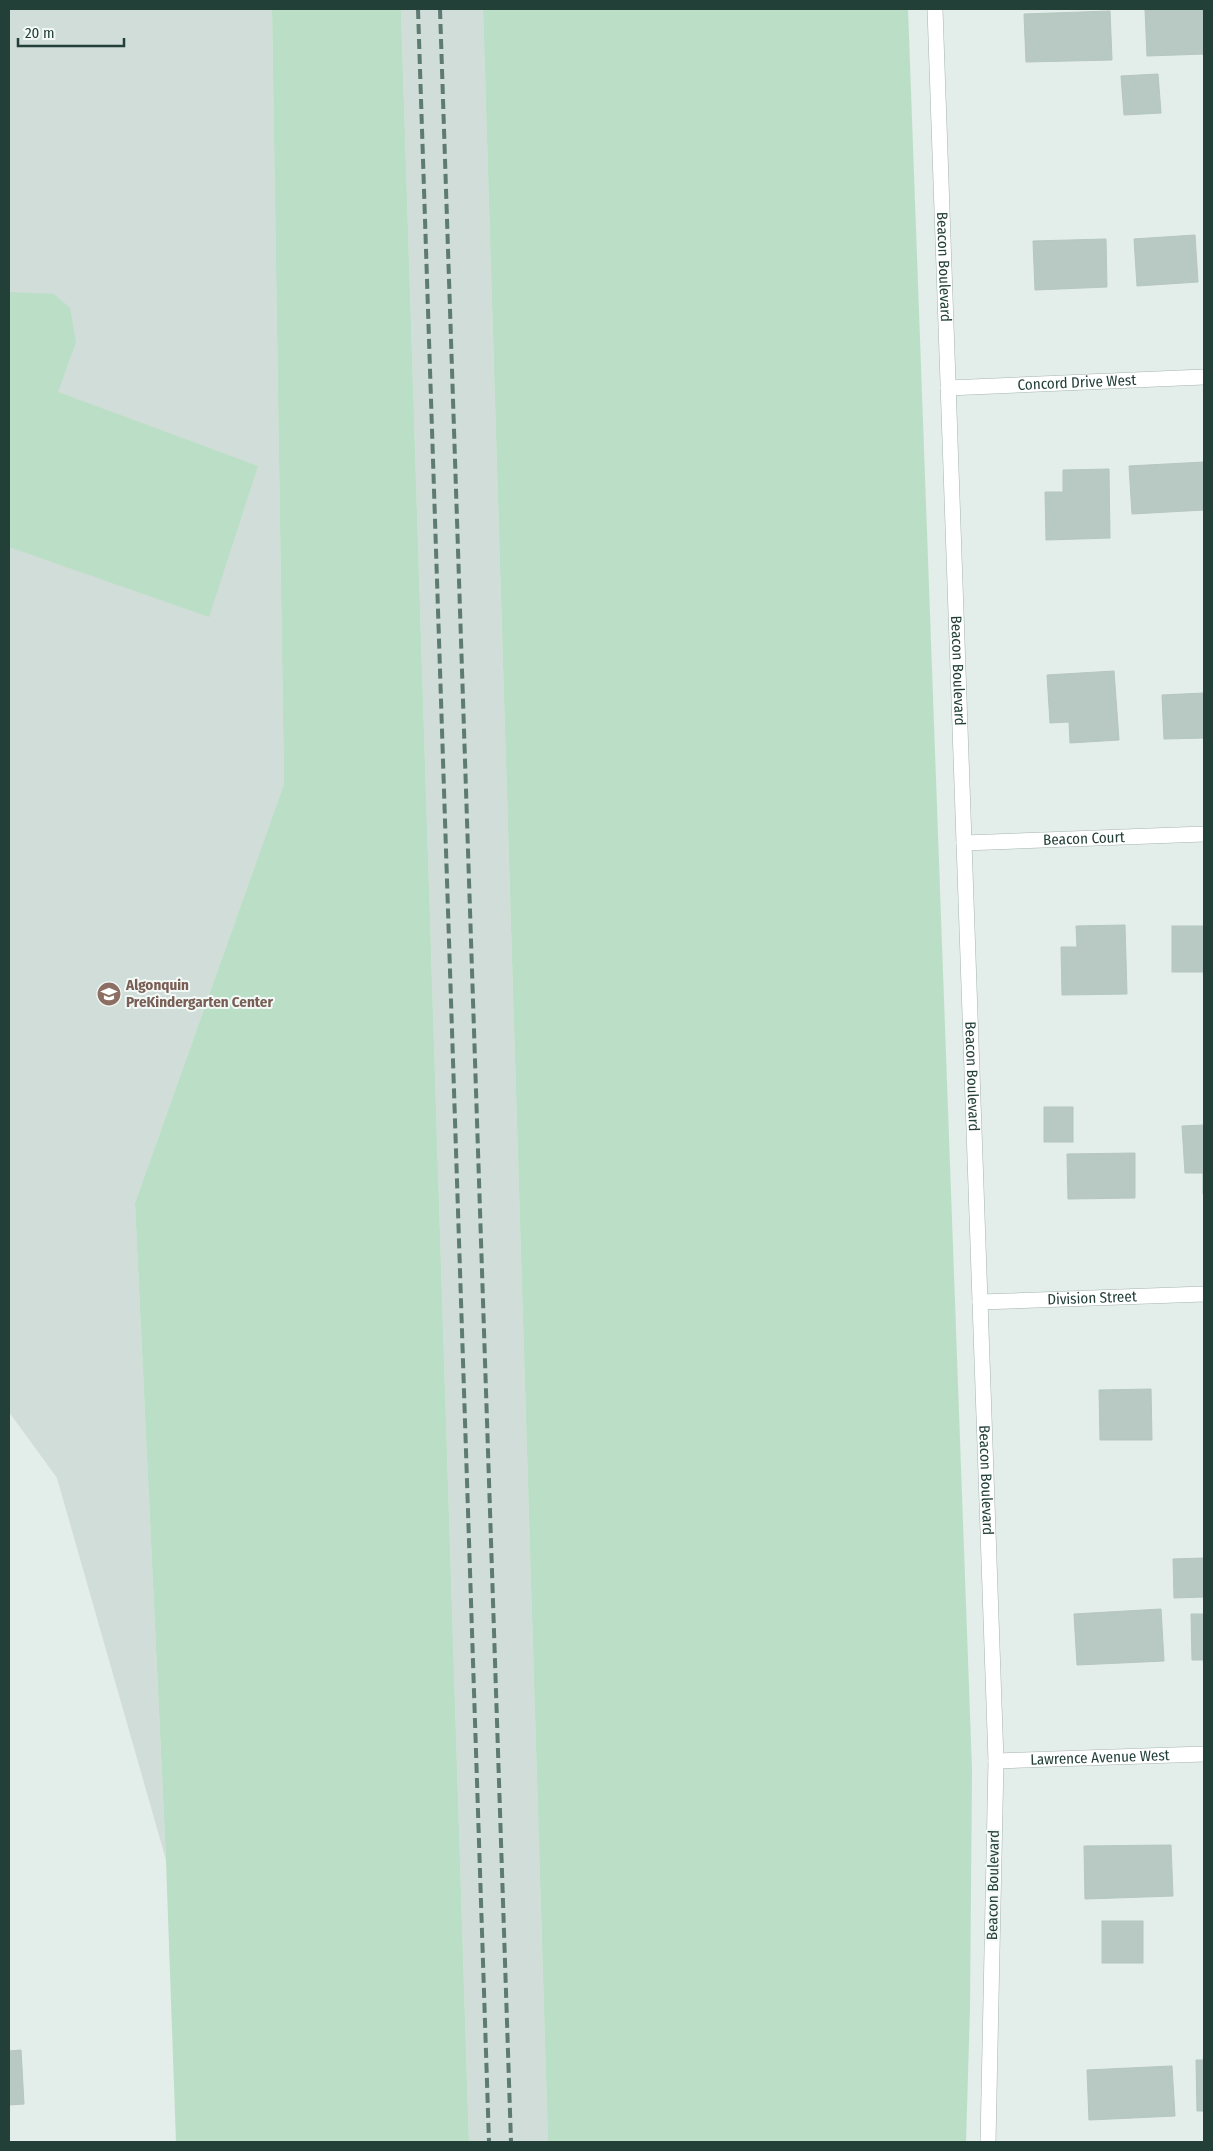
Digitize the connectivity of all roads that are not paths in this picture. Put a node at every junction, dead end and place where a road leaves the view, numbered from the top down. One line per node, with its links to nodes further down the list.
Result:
1 (935, 9): 3 (street, Beacon Boulevard)
2 (1204, 377): 3 (street, Concord Drive West)
3 (948, 388): 5 (street, Beacon Boulevard)
4 (1204, 834): 5 (street, Beacon Court)
5 (964, 843): 7 (street, Beacon Boulevard)
6 (1204, 1294): 7 (street, Division Street)
7 (980, 1302): 9 (street, Beacon Boulevard)
8 (1204, 1754): 9 (street, Lawrence Avenue West)
9 (996, 1761): 10 (street, Beacon Boulevard)
10 (988, 2142)

